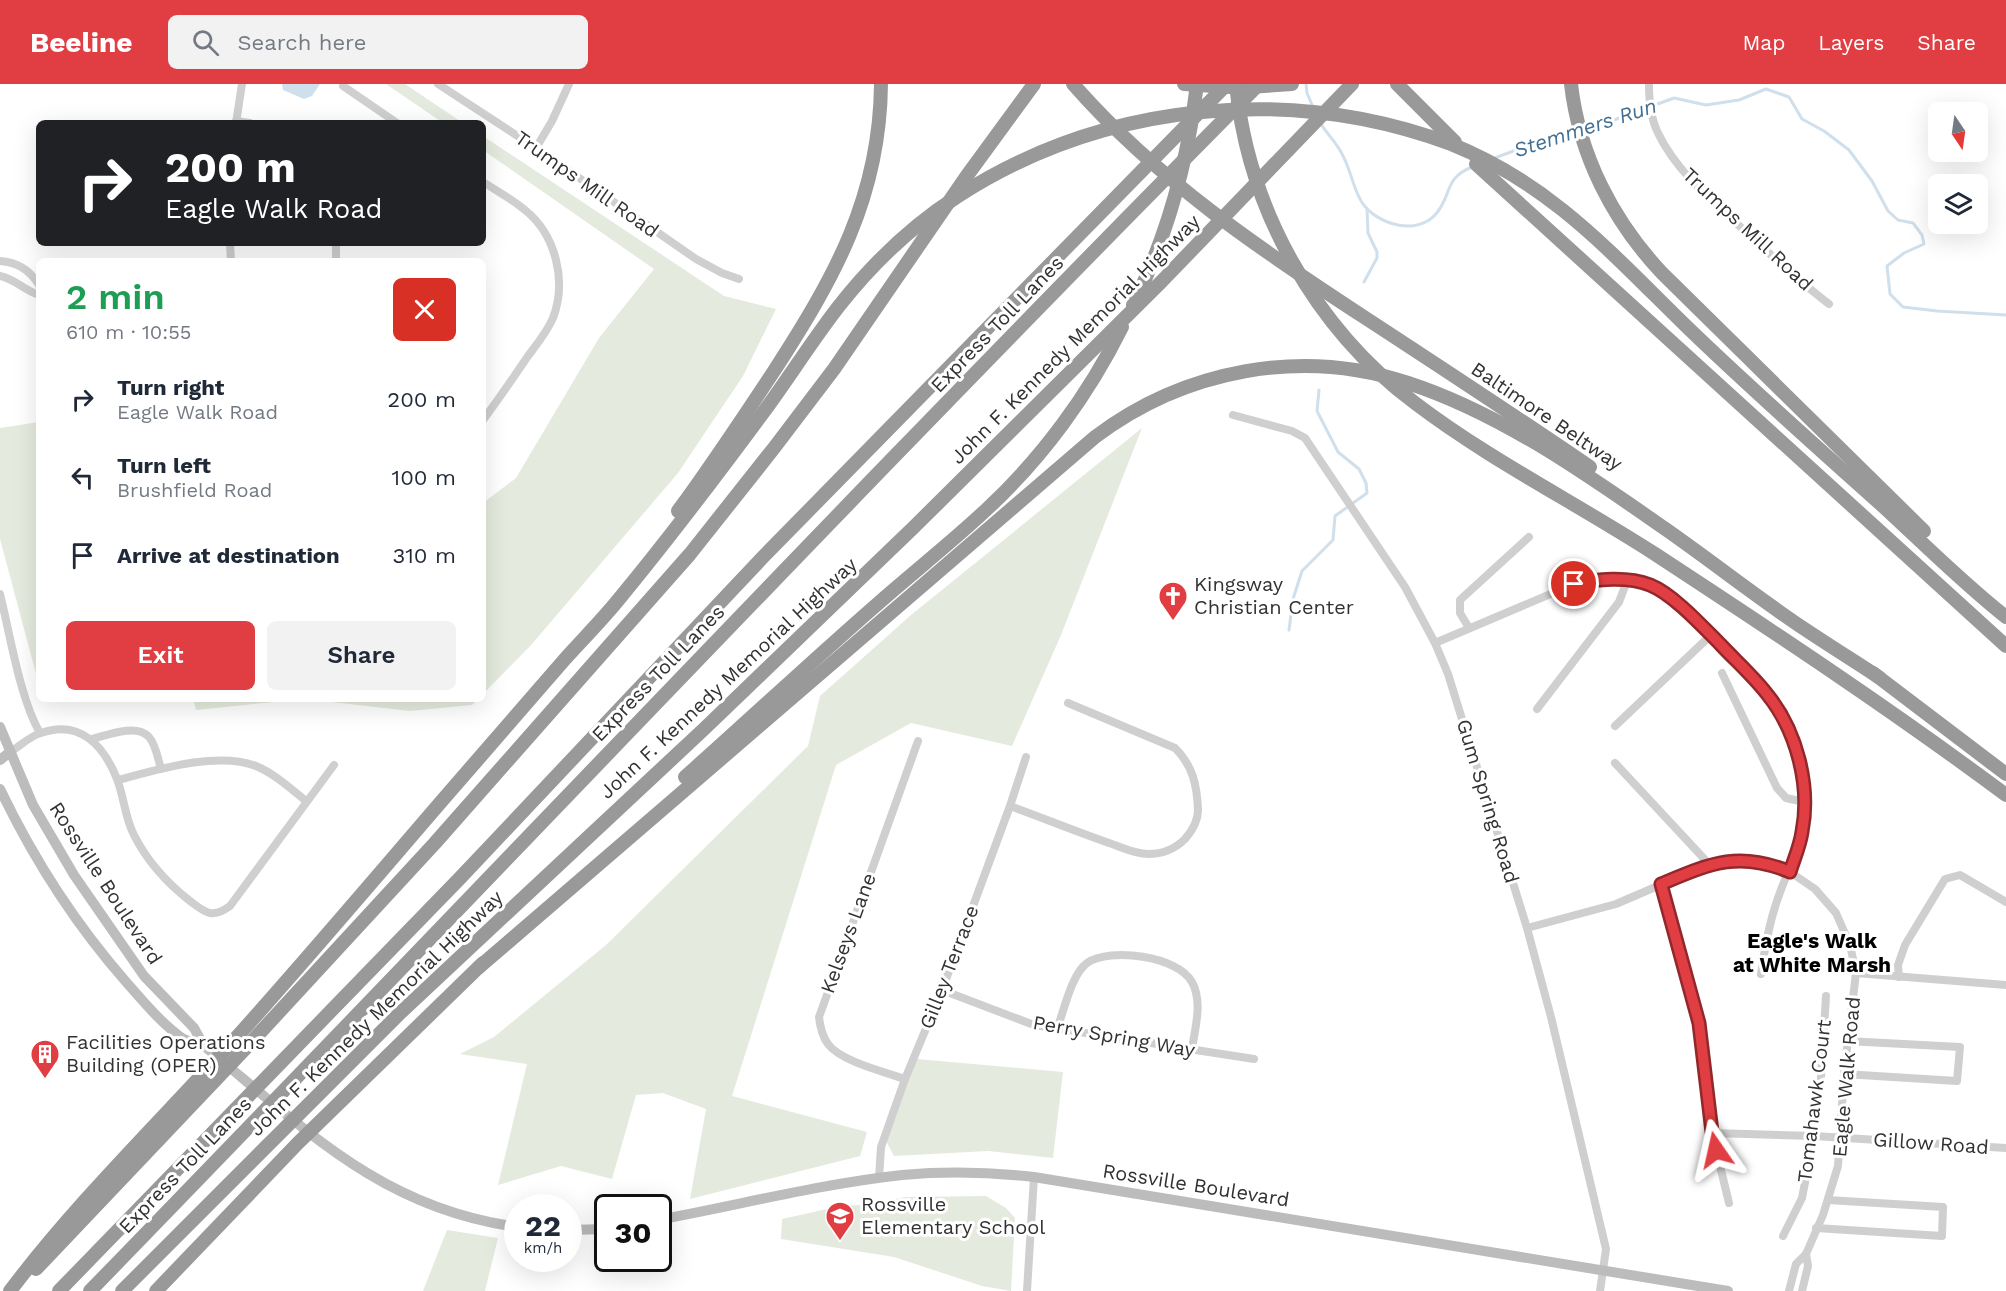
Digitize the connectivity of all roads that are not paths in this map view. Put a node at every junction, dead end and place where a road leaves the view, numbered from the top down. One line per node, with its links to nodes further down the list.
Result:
1 (242, 84): 18 (street)
2 (438, 84): 20 (street, Trumps Mill Road)
3 (569, 84): 20 (street)
4 (881, 84): 39 (highway)
5 (1073, 84): 41 (highway, Baltimore Beltway)
6 (1184, 84): 11 (highway)
7 (1197, 84): 69 (highway)
8 (1227, 84): 98 (highway, Express Toll Lanes)
9 (1236, 84): 58 (highway)
10 (1259, 84): 99 (highway, Express Toll Lanes)
11 (1292, 84)
12 (1352, 84): 100 (highway, John F. Kennedy Memorial Highway)
13 (1397, 84): 38 (highway)
14 (1571, 84): 33 (highway)
15 (1649, 84): 27 (street, Trumps Mill Road)
16 (343, 86): 19 (street)
17 (1032, 86): 97 (highway)
18 (236, 120)
19 (393, 120)
20 (536, 148): 24 (street, Trumps Mill Road)
21 (486, 184): 28 (street)
22 (0, 261): 25 (street)
23 (0, 276): 26 (street)
24 (739, 279)
25 (36, 282)
26 (36, 294)
27 (1829, 304)
28 (486, 416)
29 (1233, 416): 37 (street, Gum Spring Road)
30 (1529, 537): 35 (street)
31 (1627, 581): 35 (street); 36 (street); 43 (street)
32 (0, 594): 46 (street)
33 (2006, 609)
34 (2006, 617): 39 (highway)
35 (1469, 628): 37 (street)
36 (1711, 635): 44 (street); 61 (street)
37 (1435, 643): 68 (street, Gum Spring Road)
38 (2006, 646)
39 (568, 656): 97 (highway)
40 (1722, 672): 61 (street)
41 (1880, 678): 55 (highway, Baltimore Beltway); 69 (highway)
42 (1068, 703): 62 (street)
43 (1537, 709)
44 (1615, 726)
45 (0, 727): 49 (main road, Rossville Boulevard)
46 (40, 733): 47 (street); 49 (street)
47 (92, 739): 54 (street); 56 (street)
48 (918, 741): 82 (street, Kelseys Lane)
49 (5, 751): 51 (main road); 78 (main road, Rossville Boulevard)
50 (1026, 757): 62 (street, Gilley Terrace)
51 (0, 760)
52 (1616, 763): 64 (street)
53 (334, 765): 60 (street)
54 (161, 769): 56 (street); 60 (street)
55 (2006, 774)
56 (118, 780): 60 (street)
57 (0, 789): 63 (main road, Rossville Boulevard)
58 (2006, 795)
59 (0, 797): 63 (main road)
60 (306, 801)
61 (1804, 802): 65 (street)
62 (1010, 806): 74 (street, Gilley Terrace)
63 (12, 814): 78 (main road, Rossville Boulevard)
64 (1709, 864): 65 (street, Eagle Walk Road); 66 (street, Eagle Walk Road)
65 (1790, 872): 70 (street, Eagle Walk Road); 71 (street)
66 (1661, 884): 68 (street, Eagle Walk Road); 83 (street)
67 (2006, 902): 72 (street)
68 (1527, 928): 96 (street, Gum Spring Road)
69 (478, 968): 101 (highway)
70 (1856, 973): 72 (street); 77 (street, Eagle Walk Road)
71 (1761, 974)
72 (1899, 977): 73 (street)
73 (2006, 985)
74 (942, 990): 76 (street, Perry Spring Way); 82 (street, Gilley Terrace)
75 (1826, 996): 84 (street, Tomahawk Court)
76 (1057, 1029): 79 (street, Perry Spring Way); 79 (street)
77 (1847, 1041): 81 (street, Eagle Walk Road); 81 (street)
78 (204, 1046): 92 (main road, Rossville Boulevard)
79 (1192, 1049): 80 (street, Perry Spring Way)
80 (1254, 1059)
81 (1844, 1074): 85 (street, Eagle Walk Road)
82 (905, 1079): 88 (street, Gilley Terrace)
83 (1712, 1132): 84 (street, Gillow Road); 90 (street)
84 (1814, 1136): 85 (street, Gillow Road); 94 (street, Tomahawk Court)
85 (1841, 1138): 86 (street, Gillow Road); 89 (street, Eagle Walk Road)
86 (2006, 1148)
87 (1034, 1177): 88 (main road, Rossville Boulevard); 96 (main road, Rossville Boulevard); 102 (street)
88 (879, 1178): 91 (main road, Rossville Boulevard)
89 (1828, 1200): 93 (street, Eagle Walk Road); 93 (street)
90 (1729, 1203)
91 (672, 1217)
92 (504, 1224)
93 (1816, 1228): 95 (street, Eagle Walk Road)
94 (1783, 1236)
95 (1806, 1254): 105 (street, Eagle Walk Road); 106 (street, Eagle Walk Road)
96 (1603, 1271): 103 (street, Gum Spring Road); 104 (main road, Rossville Boulevard)
97 (11, 1291)
98 (59, 1291)
99 (90, 1291)
100 (122, 1291)
101 (156, 1291)
102 (1027, 1291)
103 (1599, 1291)
104 (1728, 1291)
105 (1789, 1291)
106 (1802, 1291)

